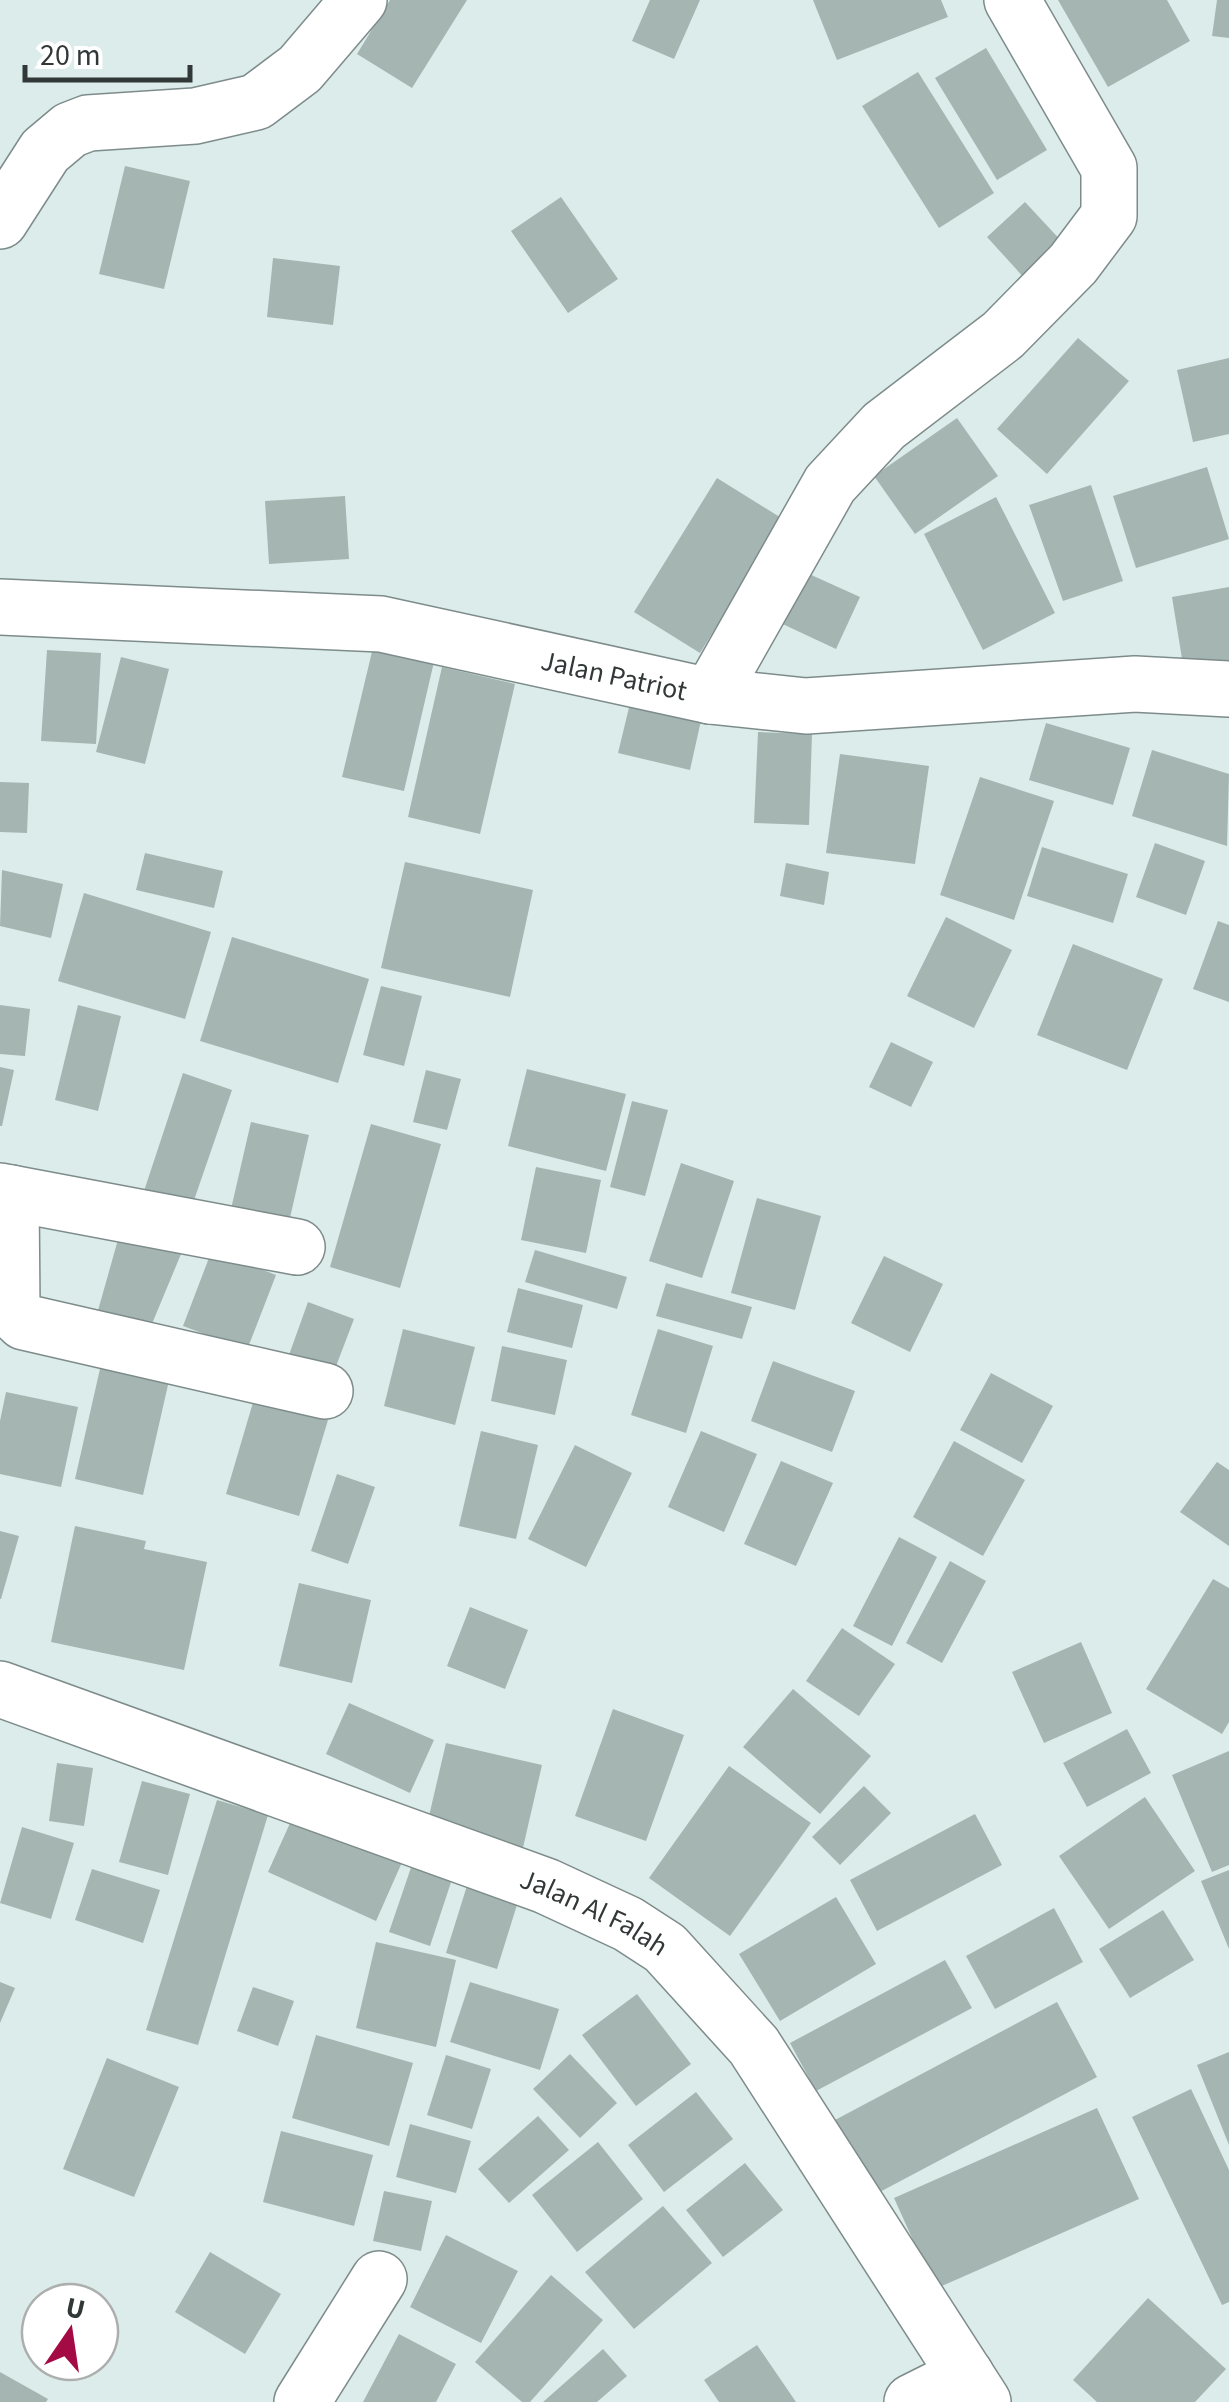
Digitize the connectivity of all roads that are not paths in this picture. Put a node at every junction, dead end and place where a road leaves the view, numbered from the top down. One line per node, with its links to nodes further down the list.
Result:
1 (358, 0): 3 (street)
2 (1012, 0): 6 (street)
3 (0, 221)
4 (0, 608): 6 (street, Jalan Patriot)
5 (1229, 689): 6 (street, Jalan Patriot)
6 (710, 696)
7 (5, 1192): 8 (street); 9 (street)
8 (297, 1248)
9 (325, 1391)
10 (0, 1689): 12 (street, Jalan Al Falah)
11 (379, 2279): 13 (street)
12 (975, 2389): 14 (street)
13 (302, 2402)
14 (912, 2402)

